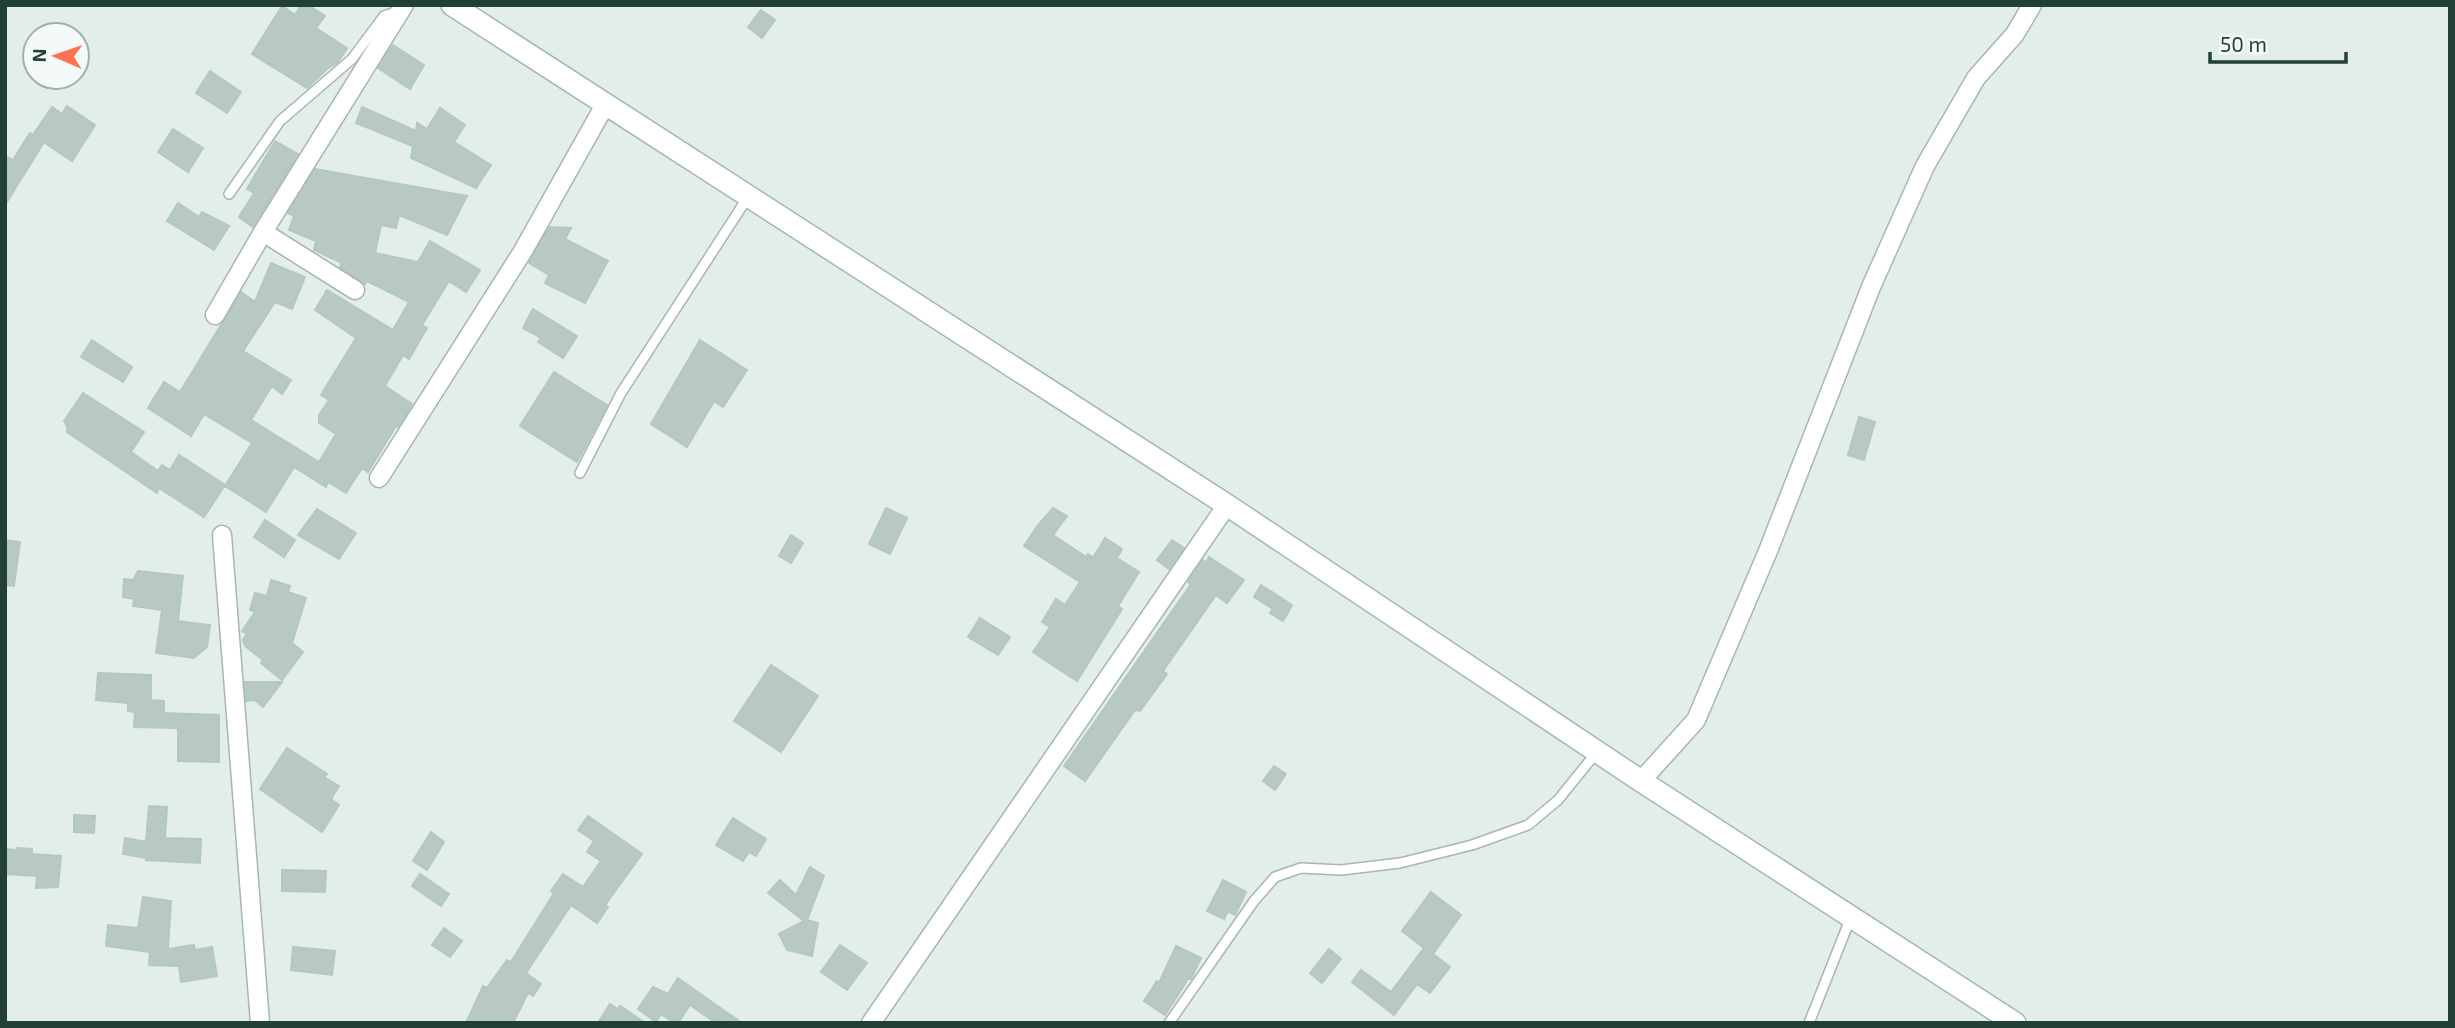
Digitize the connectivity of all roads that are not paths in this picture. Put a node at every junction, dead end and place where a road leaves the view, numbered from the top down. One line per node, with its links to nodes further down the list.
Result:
1 (452, 5): 4 (main road)
2 (2032, 5): 15 (street)
3 (403, 7): 5 (lane); 7 (street)
4 (605, 106): 6 (main road); 11 (street)
5 (229, 194)
6 (748, 198): 10 (lane); 12 (main road)
7 (263, 232): 8 (street); 9 (street)
8 (355, 290)
9 (215, 314)
10 (580, 473)
11 (379, 478)
12 (1227, 505): 14 (main road); 18 (street)
13 (222, 535): 17 (street)
14 (1597, 752): 15 (main road); 19 (lane)
15 (1641, 781): 16 (main road)
16 (1851, 917): 20 (lane); 21 (main road)
17 (260, 1023)
18 (871, 1023)
19 (1170, 1023)
20 (1808, 1023)
21 (2015, 1023)

